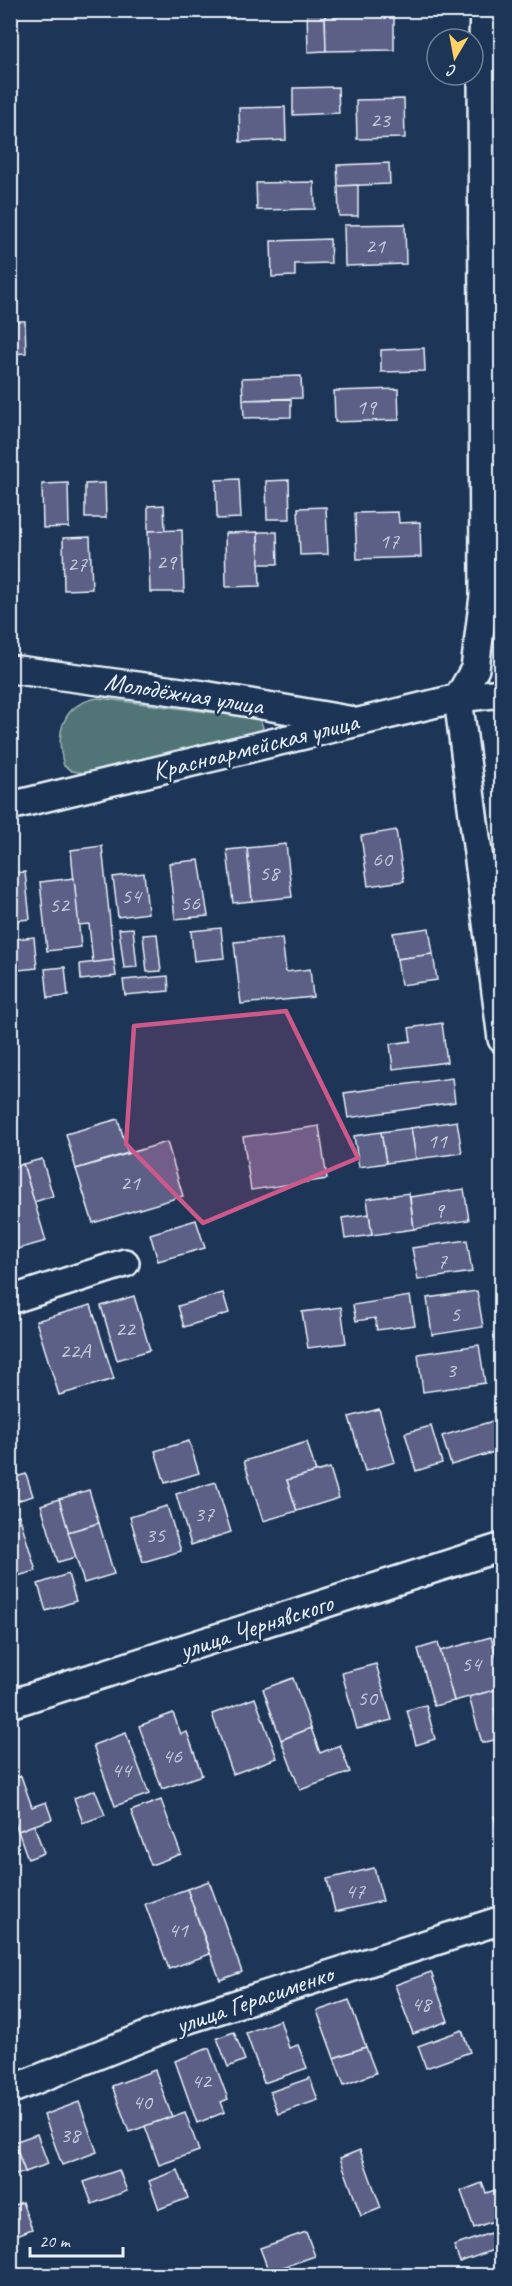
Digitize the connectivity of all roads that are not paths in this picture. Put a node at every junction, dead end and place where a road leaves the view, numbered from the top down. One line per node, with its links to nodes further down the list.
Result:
1 (484, 10): 4 (street)
2 (10, 669): 5 (street, Молодёжная улица)
3 (501, 693): 4 (street, Красноармейская улица)
4 (458, 698): 5 (street, Красноармейская улица); 7 (street)
5 (358, 722): 6 (street, Красноармейская улица)
6 (10, 806)
7 (501, 1039)
8 (125, 1263): 9 (street)
9 (10, 1300)
10 (501, 1547): 11 (street, улица Чернявского)
11 (10, 1704)
12 (501, 1920): 13 (street, улица Герасименко)
13 (10, 2090)

